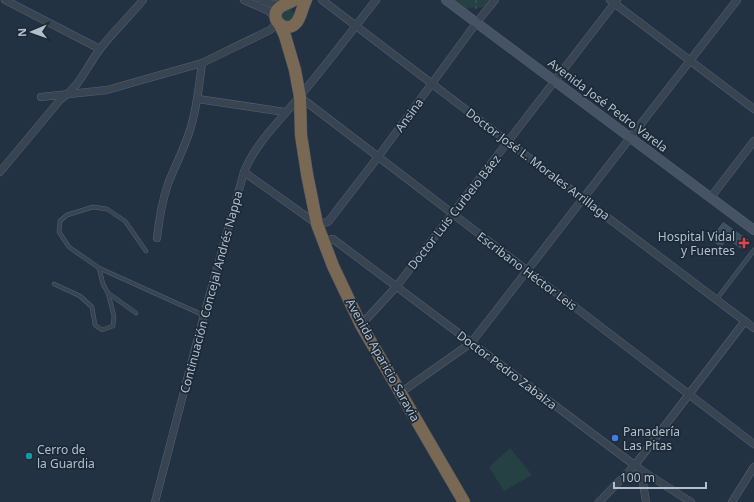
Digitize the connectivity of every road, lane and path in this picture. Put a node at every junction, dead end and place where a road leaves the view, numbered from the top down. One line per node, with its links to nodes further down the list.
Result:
1 (5, 0): 18 (street)
2 (143, 0): 18 (street)
3 (244, 0): 15 (street)
4 (261, 0): 13 (street)
5 (306, 0): 14 (highway, Avenida Aparicio Saravia)
6 (322, 0): 17 (street, Doctor José L. Morales Arrillaga)
7 (376, 0): 17 (street, Continuación Concejal Andrés Nappa)
8 (446, 0): 16 (street, Avenida José Pedro Varela)
9 (476, 0): 16 (path)
10 (495, 0): 16 (street, Ansina)
11 (737, 0): 19 (street)
12 (614, 1): 19 (street); 22 (street, Doctor Luis Curbelo Báez)
13 (288, 3): 14 (highway); 15 (highway)
14 (298, 19): 15 (highway); 21 (highway, Avenida Aparicio Saravia)
15 (278, 22): 20 (street); 21 (highway, Avenida Aparicio Saravia)
16 (477, 22): 22 (street, Avenida José Pedro Varela); 23 (street, Ansina)
17 (356, 26): 23 (street, Doctor José L. Morales Arrillaga); 26 (street, Continuación Concejal Andrés Nappa)
18 (100, 49): 24 (street)
19 (690, 60): 28 (street); 30 (street)
20 (202, 63): 24 (street); 27 (street)
21 (295, 70): 26 (highway, Avenida Aparicio Saravia)
22 (555, 81): 30 (street, Avenida José Pedro Varela); 32 (street, Doctor Luis Curbelo Báez)
23 (432, 84): 32 (street, Doctor José L. Morales Arrillaga); 33 (street, Ansina)
24 (70, 93): 25 (street); 34 (street)
25 (41, 97)
26 (300, 97): 29 (street, Continuación Concejal Andrés Nappa); 33 (street, Escribano Héctor Leis); 39 (highway, Avenida Aparicio Saravia)
27 (198, 99): 29 (street); 41 (street)
28 (754, 109)
29 (285, 112): 35 (street, Continuación Concejal Andrés Nappa)
30 (630, 137): 36 (street, Avenida José Pedro Varela); 37 (street)
31 (754, 141): 36 (street)
32 (509, 142): 37 (street, Doctor José L. Morales Arrillaga); 38 (street, Doctor Luis Curbelo Báez)
33 (378, 157): 38 (street, Escribano Héctor Leis); 39 (street, Ansina)
34 (0, 172)
35 (244, 172): 39 (street); 52 (street, Continuación Concejal Andrés Nappa)
36 (711, 197): 40 (street, Avenida José Pedro Varela)
37 (582, 199): 46 (street); 50 (street, Doctor José L. Morales Arrillaga)
38 (453, 214): 46 (street, Escribano Héctor Leis); 48 (street, Doctor Luis Curbelo Báez)
39 (318, 224): 42 (highway, Avenida Aparicio Saravia)
40 (754, 230)
41 (157, 238)
42 (324, 241): 48 (street, Doctor Pedro Zabalza); 54 (highway, Avenida Aparicio Saravia)
43 (754, 250): 50 (lane)
44 (146, 251): 45 (lane)
45 (99, 268): 49 (lane); 52 (lane)
46 (527, 271): 56 (street); 58 (street, Escribano Héctor Leis)
47 (54, 284): 49 (lane)
48 (396, 287): 54 (street, Doctor Luis Curbelo Báez); 56 (street, Doctor Pedro Zabalza)
49 (108, 292): 51 (lane)
50 (716, 300): 53 (street, Doctor José L. Morales Arrillaga)
51 (136, 313)
52 (204, 315): 62 (street, Continuación Concejal Andrés Nappa)
53 (745, 321): 55 (street, Doctor José L. Morales Arrillaga); 58 (street)
54 (361, 325): 57 (highway, Avenida Aparicio Saravia)
55 (754, 328)
56 (471, 343): 57 (street); 61 (street, Doctor Pedro Zabalza)
57 (400, 393): 63 (highway, Avenida Aparicio Saravia)
58 (689, 394): 59 (street, Escribano Héctor Leis); 61 (street)
59 (754, 444)
60 (754, 467): 67 (street)
61 (638, 468): 64 (street); 65 (street); 66 (street, Doctor Pedro Zabalza)
62 (155, 502)
63 (464, 502)
64 (599, 502)
65 (646, 502)
66 (691, 502)
67 (732, 502)

